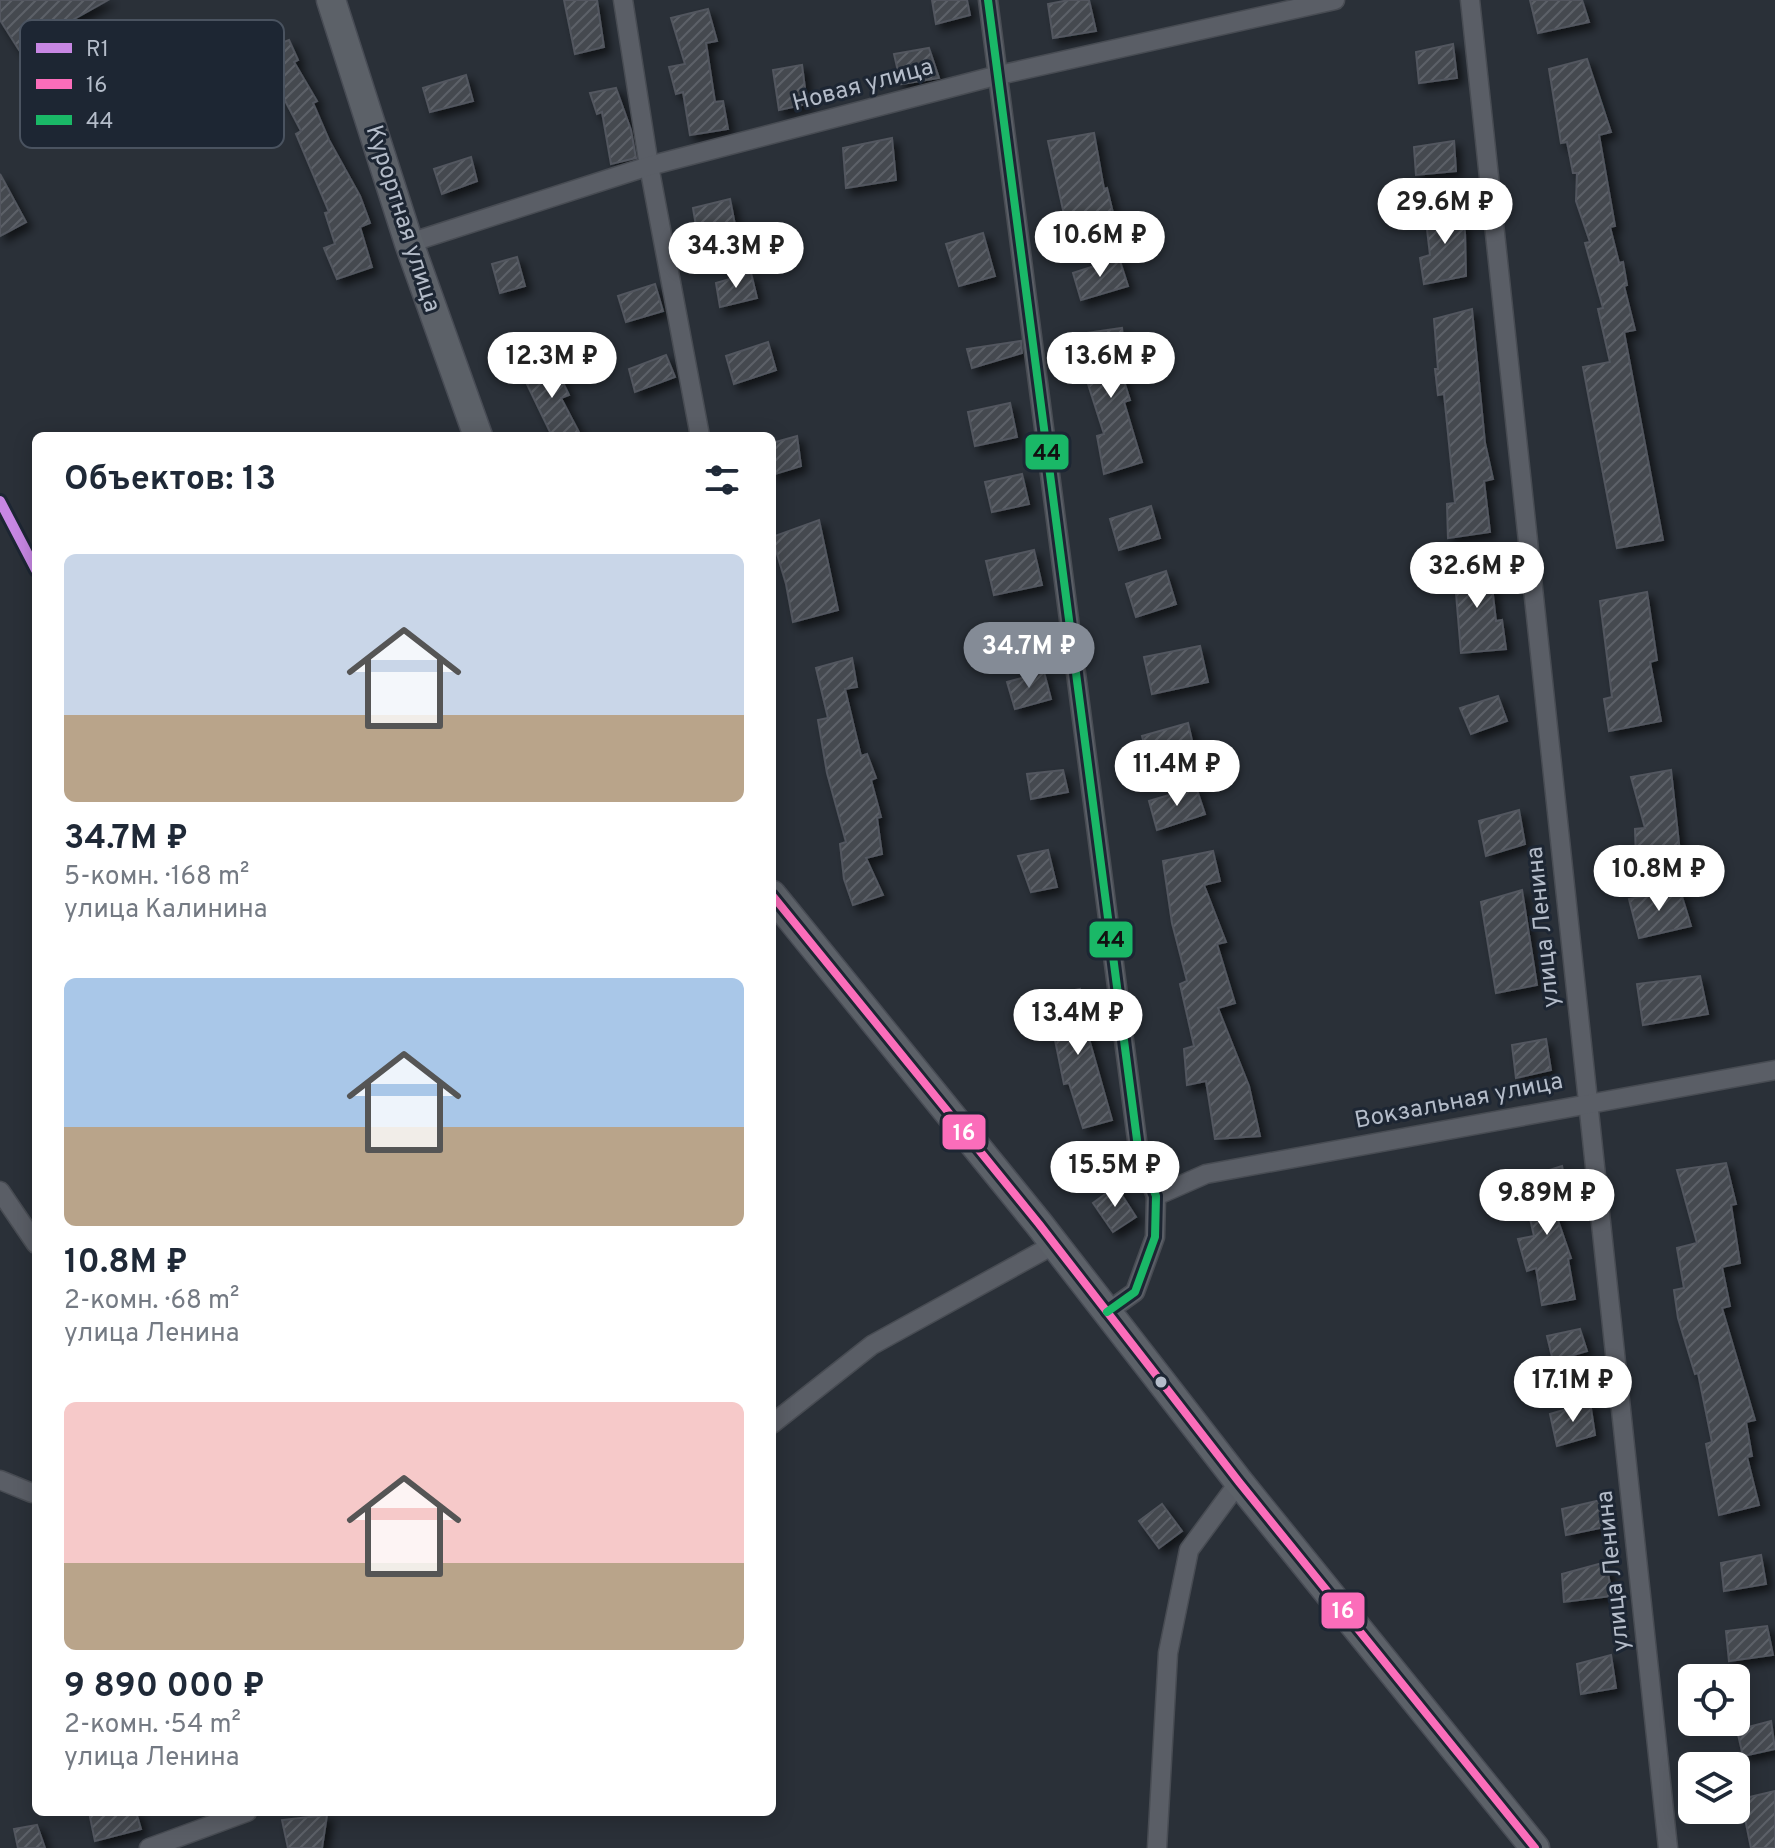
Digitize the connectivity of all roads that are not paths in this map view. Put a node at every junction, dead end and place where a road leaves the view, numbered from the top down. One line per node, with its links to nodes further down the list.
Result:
1 (331, 0): 8 (main road, Курортная улица)
2 (623, 0): 7 (street)
3 (988, 0): 6 (street)
4 (1335, 0): 6 (street, Новая улица)
5 (1470, 0): 13 (street, улица Ленина)
6 (995, 76): 7 (street, Новая улица); 15 (street)
7 (649, 166): 8 (street, Новая улица); 10 (street)
8 (409, 243): 9 (main road, Курортная улица)
9 (477, 432)
10 (699, 432)
11 (776, 900): 17 (main road)
12 (1775, 1070): 13 (street, Вокзальная улица)
13 (1587, 1103): 15 (street, Вокзальная улица); 27 (street, улица Ленина)
14 (0, 1191): 16 (street)
15 (1156, 1196): 18 (street)
16 (32, 1238)
17 (1055, 1244): 18 (main road); 19 (street)
18 (1107, 1312): 21 (main road)
19 (776, 1421)
20 (0, 1480): 22 (street)
21 (1239, 1482): 25 (street); 26 (main road)
22 (32, 1493)
23 (236, 1816): 24 (street)
24 (149, 1848)
25 (1157, 1848)
26 (1535, 1848)
27 (1668, 1848)

